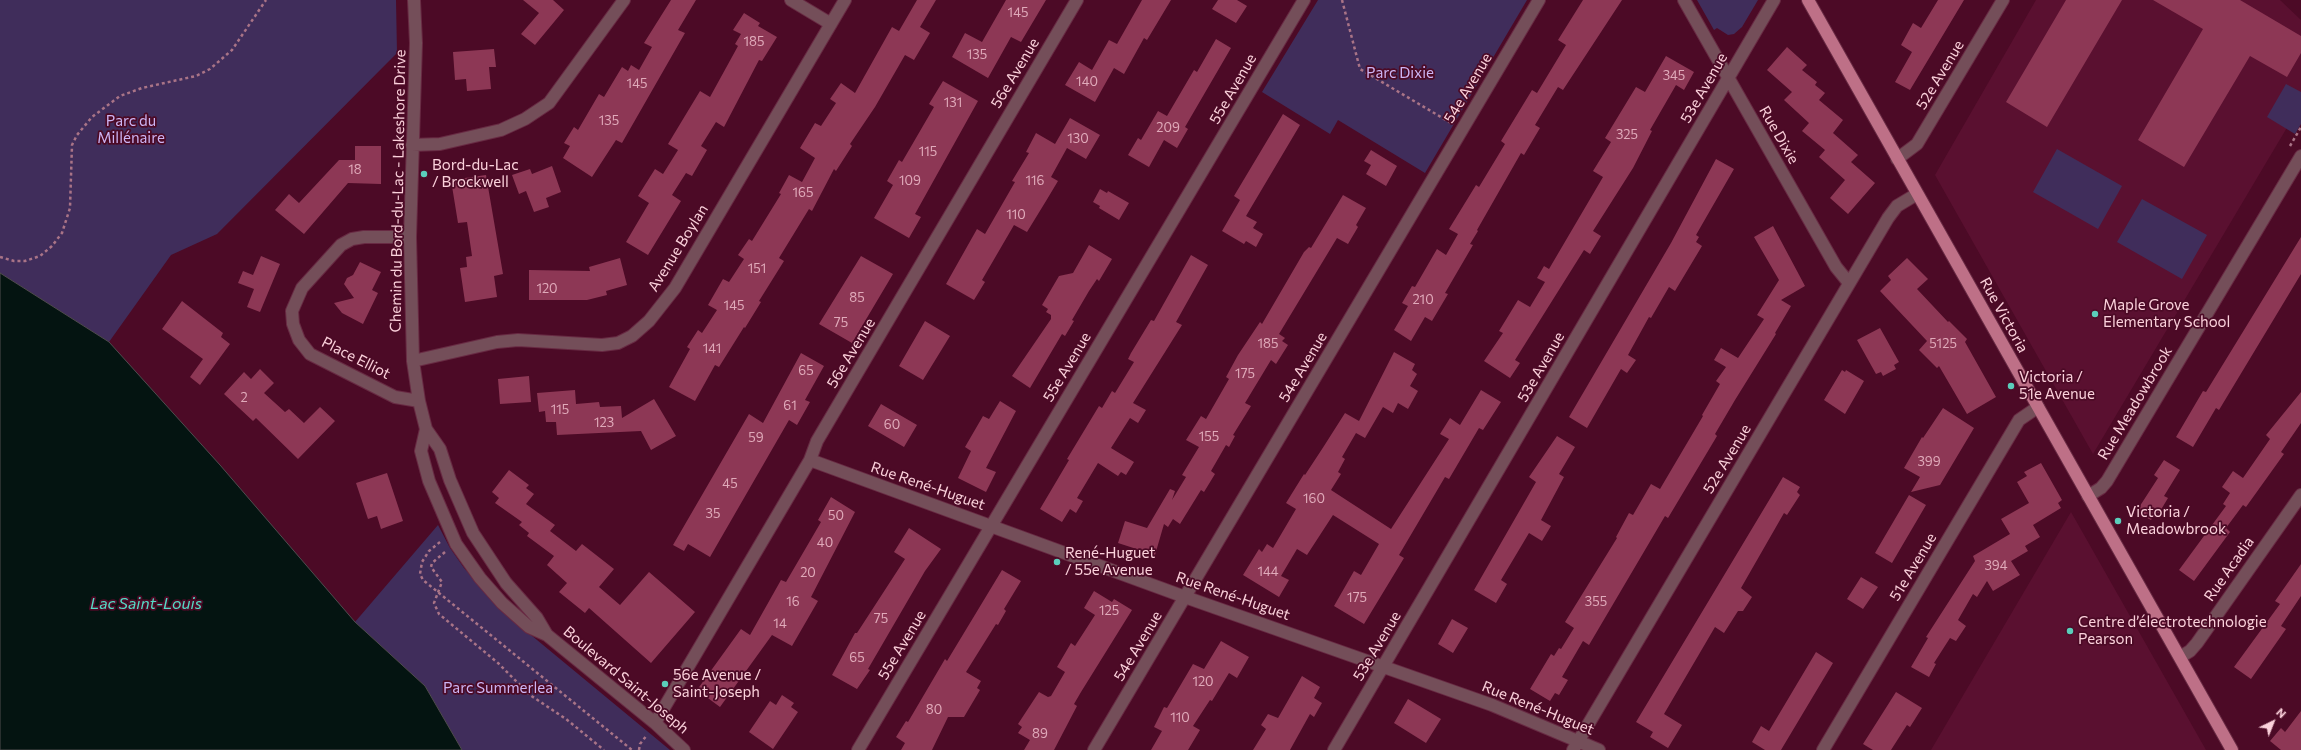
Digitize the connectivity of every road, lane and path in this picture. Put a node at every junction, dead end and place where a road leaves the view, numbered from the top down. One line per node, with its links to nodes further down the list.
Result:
1 (266, 0): 22 (path)
2 (414, 0): 17 (street, Chemin du Bord-du-Lac - Lakeshore Drive)
3 (624, 0): 17 (street)
4 (791, 0): 14 (street)
5 (845, 0): 14 (street, Avenue Boylan)
6 (1077, 0): 28 (street, 56e Avenue)
7 (1304, 0): 33 (street, 55e Avenue)
8 (1342, 0): 16 (path)
9 (1539, 0): 16 (street, 54e Avenue)
10 (1684, 0): 15 (street, Rue Dixie)
11 (1774, 0): 15 (street, 53e Avenue)
12 (1808, 0): 19 (main road, Rue Victoria)
13 (2003, 0): 19 (street, 52e Avenue)
14 (831, 24): 24 (street, Avenue Boylan)
15 (1728, 78): 23 (street, Rue Dixie); 40 (street, 53e Avenue)
16 (1462, 130): 37 (street, 54e Avenue)
17 (412, 145): 21 (street, Chemin du Bord-du-Lac - Lakeshore Drive)
18 (2301, 156): 30 (street, Rue Meadowbrook)
19 (1897, 159): 20 (main road, Rue Victoria)
20 (1917, 194): 23 (street, 52e Avenue); 26 (main road, Rue Victoria)
21 (410, 237): 24 (street, Chemin du Bord-du-Lac - Lakeshore Drive); 25 (street, Place Elliot)
22 (0, 257)
23 (1850, 283): 42 (street, 52e Avenue)
24 (413, 361): 25 (street, Chemin du Bord-du-Lac - Lakeshore Drive)
25 (419, 401): 27 (street, Chemin du Bord-du-Lac - Lakeshore Drive)
26 (2038, 407): 30 (main road, Rue Victoria); 51 (street, 51e Avenue)
27 (426, 429): 31 (street, Chemin du Bord-du-Lac - Lakeshore Drive); 32 (street, Chemin du Bord-du-Lac - Lakeshore Drive)
28 (810, 460): 33 (street, Rue René-Huguet); 41 (street, 56e Avenue)
29 (2301, 495): 39 (street, Rue Acadia)
30 (2088, 496): 39 (main road, Rue Victoria)
31 (461, 508): 38 (street, Boulevard Saint-Joseph)
32 (447, 524): 38 (street, Boulevard Saint-Joseph)
33 (992, 525): 37 (street, Rue René-Huguet); 47 (street, 55e Avenue)
34 (444, 539): 36 (path)
35 (450, 548): 36 (path)
36 (439, 593): 43 (path); 44 (path)
37 (1185, 597): 40 (street, Rue René-Huguet); 48 (street, 54e Avenue)
38 (547, 635): 41 (street, Boulevard Saint-Joseph)
39 (2180, 657): 52 (main road, Rue Victoria)
40 (1383, 666): 42 (street, Rue René-Huguet); 49 (street, 53e Avenue)
41 (652, 728): 45 (path); 46 (street, Boulevard Saint-Joseph)
42 (1576, 745): 50 (street, Rue René-Huguet)
43 (604, 750)
44 (632, 750)
45 (639, 750)
46 (684, 750)
47 (858, 750)
48 (1094, 750)
49 (1334, 750)
50 (1598, 750)
51 (1823, 750)
52 (2232, 750)

